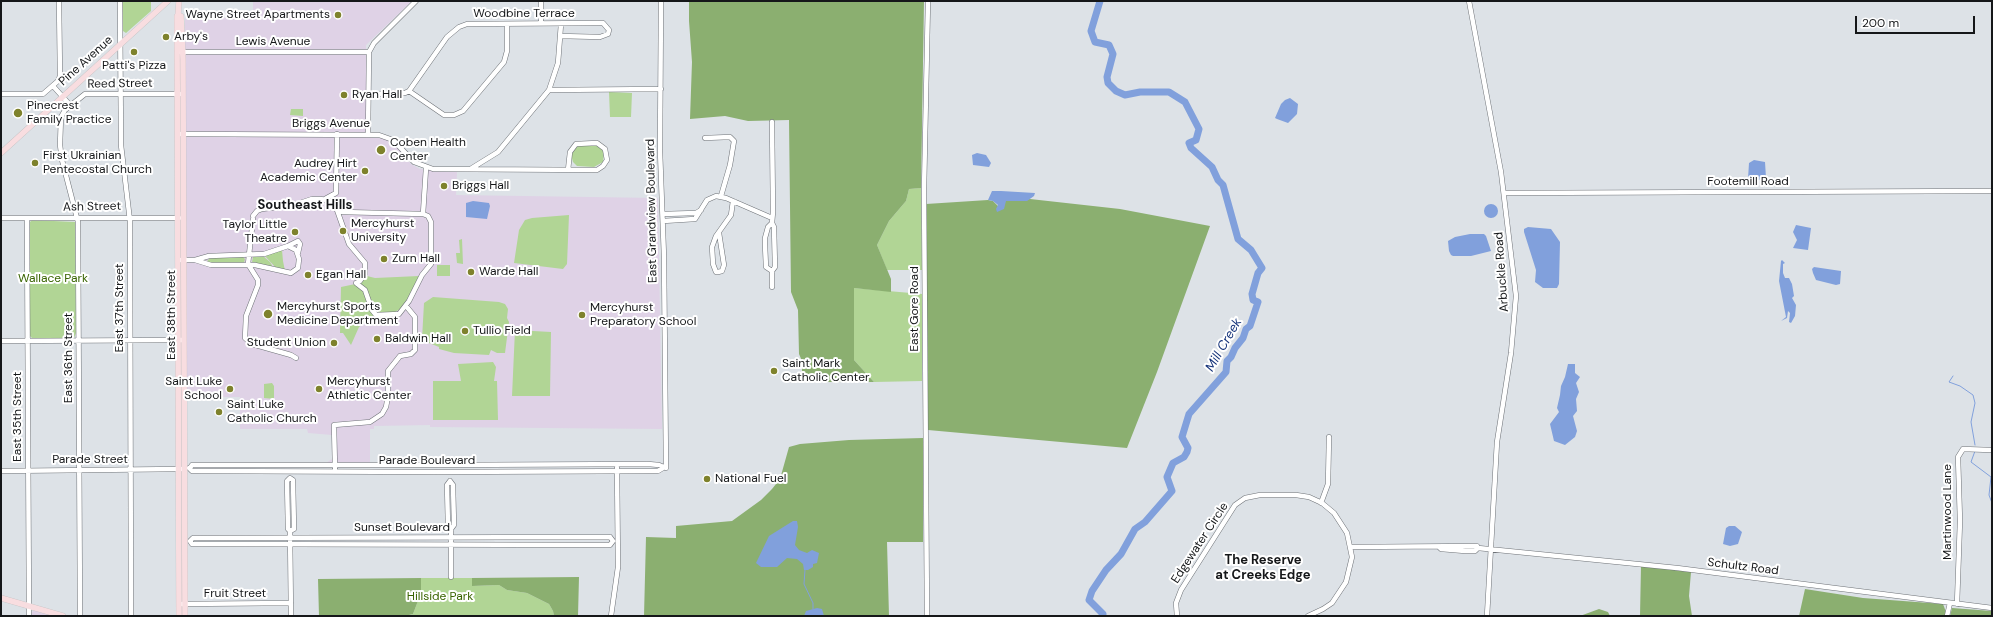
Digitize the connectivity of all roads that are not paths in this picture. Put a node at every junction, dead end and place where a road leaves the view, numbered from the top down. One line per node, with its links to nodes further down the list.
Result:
1 (59, 1): 17 (street)
2 (120, 1): 14 (street, East 37th Street)
3 (168, 1): 14 (main road, Pine Avenue)
4 (179, 1): 15 (main road, East 38th Street)
5 (416, 1): 16 (street)
6 (541, 1): 10 (street)
7 (661, 1): 18 (street, East Grandview Boulevard)
8 (928, 1): 109 (street, East Gore Road)
9 (1469, 1): 37 (street, Arbuckle Road)
10 (541, 23): 11 (street, Woodbine Terrace); 12 (street, Woodbine Terrace)
11 (507, 24): 20 (street, Woodbine Terrace); 20 (street)
12 (561, 24): 13 (street); 13 (street, Woodbine Terrace)
13 (560, 36): 19 (street)
14 (120, 44): 22 (street, East 37th Street); 25 (main road, Pine Avenue)
15 (180, 52): 16 (street, Lewis Avenue); 23 (main road, East 38th Street)
16 (369, 52): 24 (street)
17 (53, 86): 21 (street); 25 (street)
18 (661, 89): 19 (street); 44 (street, East Grandview Boulevard)
19 (550, 90): 34 (street)
20 (409, 91): 24 (street)
21 (1, 94)
22 (120, 94): 23 (street, Reed Street); 26 (street, Reed Street); 46 (street, East 37th Street)
23 (180, 94): 28 (main road, East 38th Street)
24 (369, 94): 30 (street)
25 (63, 97): 26 (street); 32 (main road, Pine Avenue)
26 (70, 105): 45 (street, East 36th Street)
27 (772, 122): 50 (street)
28 (180, 134): 29 (street, Briggs Avenue); 49 (main road, East 38th Street)
29 (337, 134): 30 (street, Briggs Avenue); 39 (street)
30 (368, 134): 33 (street, Briggs Avenue)
31 (705, 138): 38 (street)
32 (1, 153)
33 (426, 168): 34 (street); 43 (street)
34 (471, 169): 35 (street)
35 (568, 170): 35 (street)
36 (1992, 191): 37 (street, Footemill Road)
37 (1504, 193): 92 (street, Arbuckle Road)
38 (721, 196): 40 (street); 42 (street)
39 (325, 199): 41 (street); 55 (street)
40 (733, 201): 50 (street); 52 (street)
41 (337, 210): 43 (street); 61 (street)
42 (701, 210): 44 (street); 51 (street)
43 (424, 214): 61 (street)
44 (663, 214): 51 (street, East Grandview Boulevard)
45 (78, 217): 46 (street, Ash Street); 48 (street, Ash Street); 66 (street, East 36th Street)
46 (129, 217): 49 (street, Ash Street); 62 (street, East 37th Street)
47 (1, 218): 48 (street, Ash Street)
48 (27, 218): 65 (street, East 35th Street)
49 (180, 218): 56 (main road, East 38th Street)
50 (772, 220): 59 (street); 59 (street)
51 (663, 221): 74 (street, East Grandview Boulevard)
52 (719, 233): 52 (street)
53 (288, 246): 54 (street); 54 (street); 55 (street)
54 (298, 253): 58 (street)
55 (249, 255): 57 (street); 58 (street)
56 (180, 260): 57 (street); 63 (main road, East 38th Street)
57 (195, 260): 58 (street)
58 (248, 264): 67 (street)
59 (772, 272): 60 (street)
60 (772, 287)
61 (406, 306): 73 (street)
62 (130, 340): 63 (street); 66 (street); 78 (street, East 37th Street)
63 (180, 340): 75 (main road, East 38th Street)
64 (1, 341): 65 (street)
65 (27, 341): 66 (street); 76 (street, East 35th Street)
66 (79, 341): 77 (street, East 36th Street)
67 (296, 358)
68 (1330, 437): 84 (street)
69 (1990, 450): 98 (street, Martinwood Lane)
70 (450, 464): 71 (street, Parade Boulevard); 73 (street, Parade Boulevard); 83 (street)
71 (618, 464): 74 (street, Parade Boulevard); 80 (street)
72 (290, 465): 73 (street, Parade Boulevard); 75 (street, Parade Boulevard); 81 (street)
73 (334, 465): 82 (street)
74 (664, 468): 80 (street, Parade Boulevard)
75 (184, 469): 78 (street, Parade Street); 81 (street, Parade Boulevard); 87 (main road, East 38th Street)
76 (28, 470): 77 (street, Parade Street); 79 (street, Parade Street); 99 (street, East 35th Street)
77 (80, 470): 78 (street, Parade Street); 103 (street, East 36th Street)
78 (131, 470): 104 (street, East 37th Street)
79 (1, 471)
80 (617, 471): 83 (street, Parade Boulevard); 88 (street)
81 (290, 472): 82 (street, Parade Boulevard); 85 (street)
82 (335, 472): 83 (street, Parade Boulevard)
83 (450, 472): 86 (street)
84 (1321, 503): 91 (street, Edgewater Circle); 110 (street, Edgewater Circle)
85 (290, 538): 86 (street, Sunset Boulevard); 87 (street, Sunset Boulevard); 89 (street)
86 (450, 538): 88 (street, Sunset Boulevard); 90 (street)
87 (184, 541): 89 (street, Sunset Boulevard); 97 (main road, East 38th Street)
88 (616, 542): 90 (street, Sunset Boulevard); 108 (street)
89 (290, 544): 90 (street, Sunset Boulevard); 95 (street)
90 (450, 544): 93 (street)
91 (1351, 547): 92 (street); 111 (street, Edgewater Circle)
92 (1490, 549): 96 (street, Schultz Road); 112 (street, Arbuckle Road)
93 (451, 577)
94 (1, 598): 99 (main road)
95 (291, 603): 97 (street, Fruit Street); 107 (street)
96 (1950, 603): 98 (street, Schultz Road); 113 (street)
97 (182, 604): 105 (main road, East 38th Street); 106 (main road, East 38th Street)
98 (1957, 604): 100 (street, Schultz Road)
99 (29, 606): 101 (street, East 35th Street); 102 (main road)
100 (1992, 608)
101 (29, 616)
102 (63, 616)
103 (80, 616)
104 (131, 616)
105 (179, 616)
106 (185, 616)
107 (291, 616)
108 (612, 616)
109 (927, 616)
110 (1177, 616)
111 (1308, 616)
112 (1487, 616)
113 (1947, 616)

